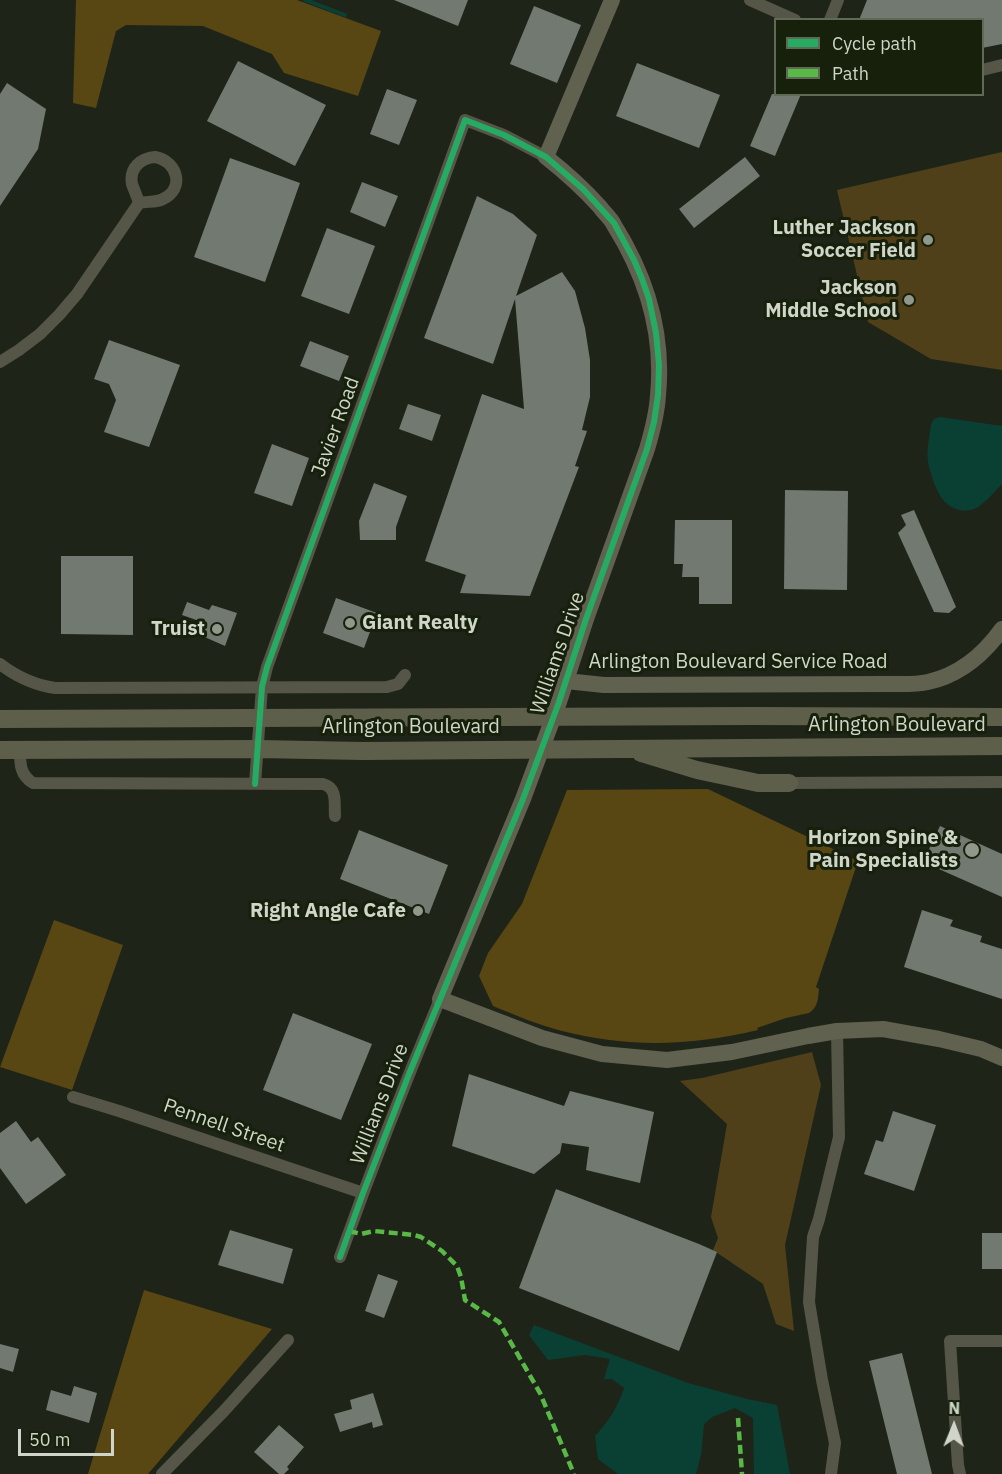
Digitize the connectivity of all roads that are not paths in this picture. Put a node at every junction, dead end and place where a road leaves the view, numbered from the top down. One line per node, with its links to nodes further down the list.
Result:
1 (612, 0): 9 (street)
2 (750, 0): 4 (street)
3 (838, 0): 5 (street)
4 (790, 18)
5 (831, 18)
6 (1002, 65): 7 (street)
7 (984, 70)
8 (465, 120): 9 (street, Williams Drive); 16 (street, Javier Road)
9 (546, 157): 15 (street, Williams Drive)
10 (139, 203): 11 (street)
11 (0, 362)
12 (1002, 629): 15 (street, Arlington Boulevard Service Road)
13 (0, 664): 16 (street)
14 (405, 675): 16 (street)
15 (566, 681): 19 (street, Williams Drive)
16 (262, 687): 21 (street, Javier Road)
17 (1002, 706): 18 (main road)
18 (868, 716): 19 (main road, Arlington Boulevard); 20 (main road, Arlington Boulevard)
19 (554, 717): 21 (main road, Arlington Boulevard); 27 (street, Williams Drive)
20 (1002, 717)
21 (260, 718): 22 (main road, Arlington Boulevard); 26 (street, Javier Road)
22 (0, 719)
23 (1002, 746): 25 (main road, Arlington Boulevard)
24 (625, 748): 25 (main road, Arlington Boulevard); 27 (main road, Arlington Boulevard); 32 (main road)
25 (910, 748): 30 (main road)
26 (258, 749): 27 (main road, Arlington Boulevard); 29 (main road, Arlington Boulevard); 33 (street, Javier Road)
27 (541, 749): 35 (street, Williams Drive)
28 (0, 750): 29 (main road, Arlington Boulevard)
29 (20, 750): 33 (street)
30 (1002, 755)
31 (1002, 782): 32 (street)
32 (789, 783)
33 (255, 784): 34 (street)
34 (335, 816)
35 (440, 999): 36 (street); 39 (street, Williams Drive)
36 (837, 1031): 37 (street); 44 (street)
37 (1002, 1058)
38 (73, 1097): 39 (street, Pennell Street)
39 (363, 1193): 40 (street, Williams Drive)
40 (340, 1257)
41 (288, 1340): 43 (street)
42 (1002, 1341): 45 (street)
43 (162, 1474)
44 (831, 1474)
45 (960, 1474)

